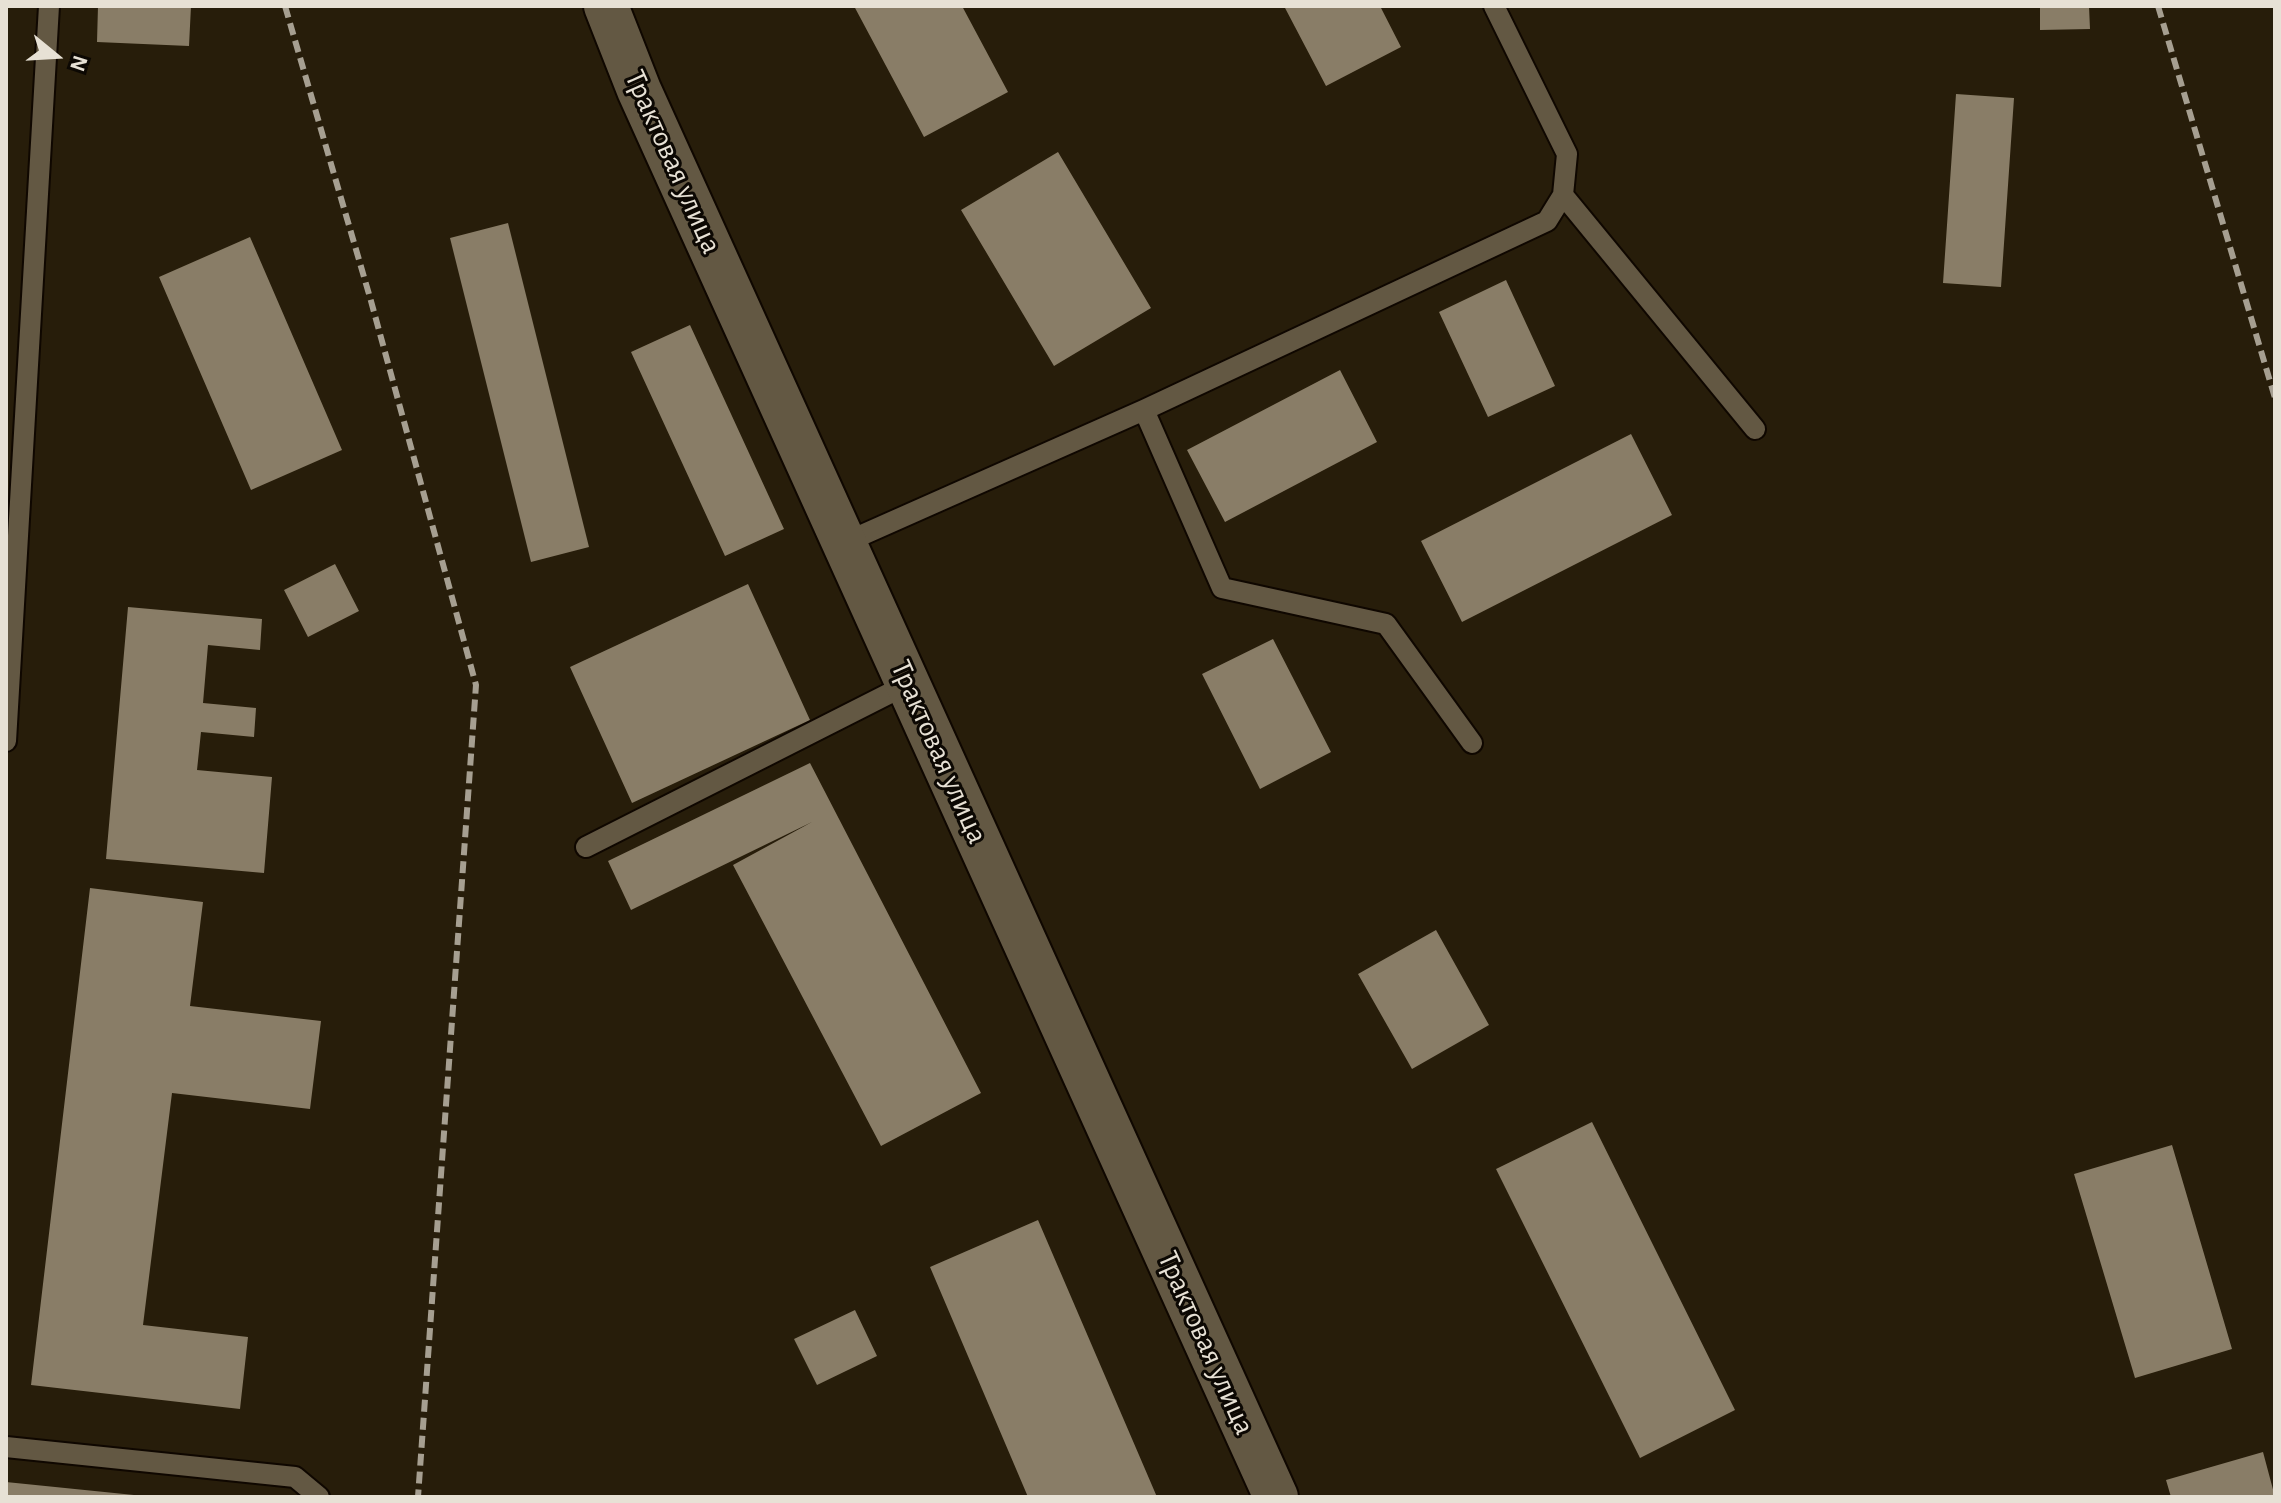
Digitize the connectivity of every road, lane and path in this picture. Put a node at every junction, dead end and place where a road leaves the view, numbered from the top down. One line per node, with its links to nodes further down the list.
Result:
1 (49, 6): 9 (lane)
2 (606, 6): 7 (main road, Трактовая улица)
3 (1494, 6): 4 (lane)
4 (1563, 195): 5 (lane); 6 (lane)
5 (1144, 410): 7 (lane); 10 (lane)
6 (1755, 429)
7 (844, 543): 8 (main road, Трактовая улица)
8 (908, 684): 11 (lane); 14 (main road, Трактовая улица)
9 (6, 741)
10 (1472, 743)
11 (586, 847)
12 (6, 1447): 13 (lane)
13 (319, 1497)
14 (1276, 1497)

